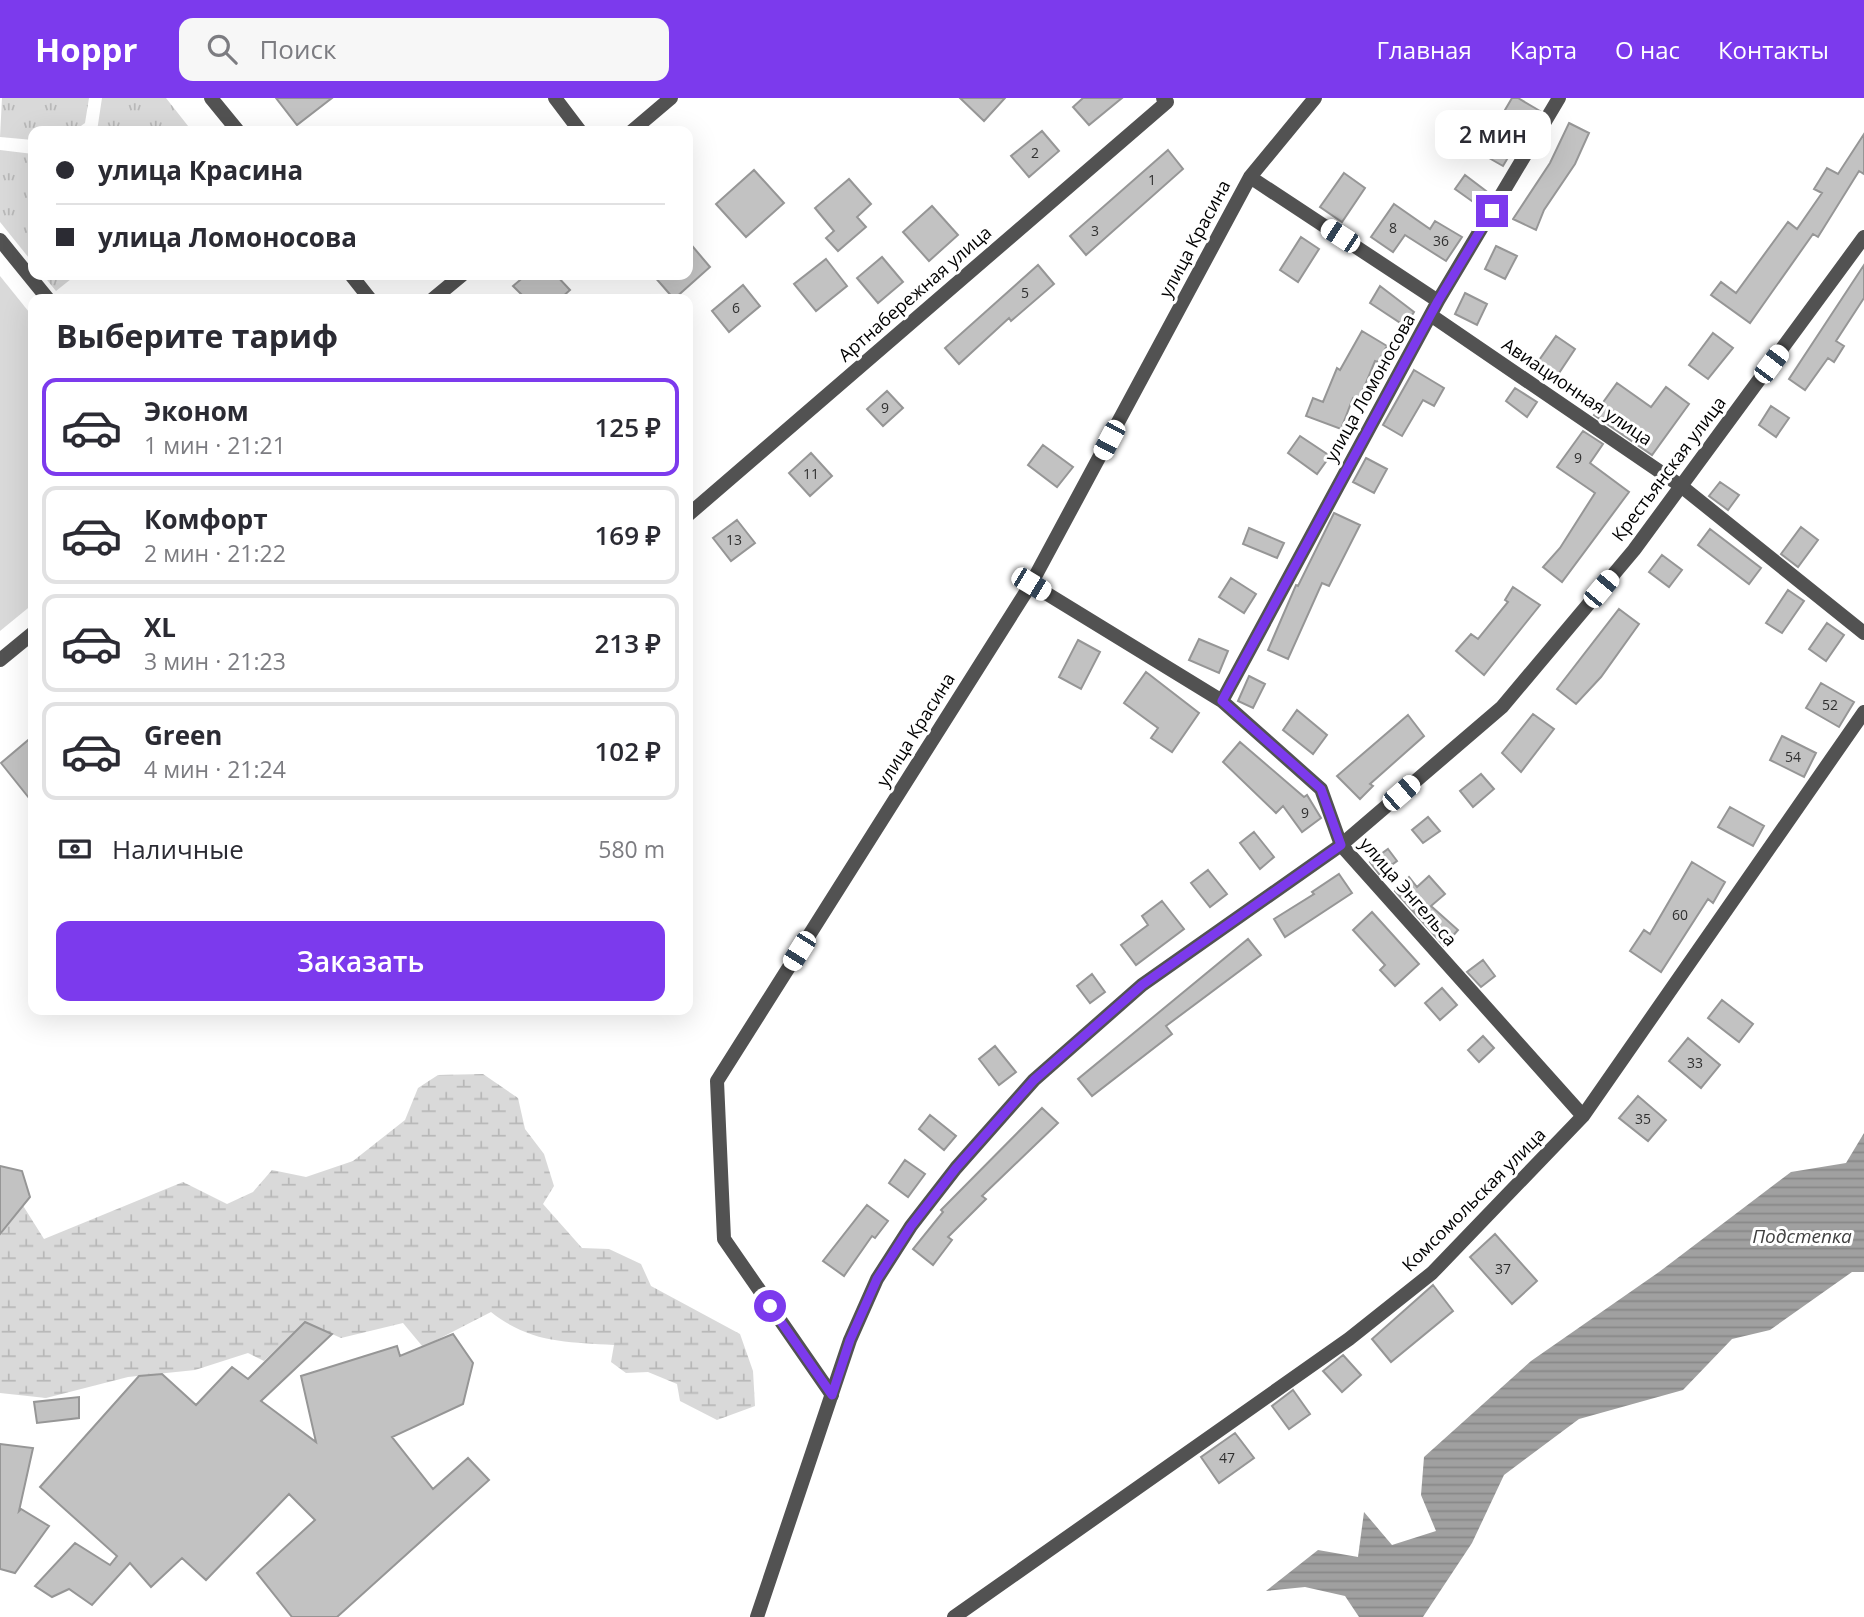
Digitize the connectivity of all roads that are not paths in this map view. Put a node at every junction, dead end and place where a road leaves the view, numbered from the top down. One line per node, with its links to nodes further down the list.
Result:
1 (211, 98): 7 (street)
2 (555, 98): 8 (street)
3 (671, 98): 9 (street)
4 (1315, 98): 10 (street, улица Красина)
5 (1559, 98): 20 (street, улица Ломоносова)
6 (1165, 100): 23 (street, Артнабережная улица)
7 (233, 126)
8 (576, 126)
9 (638, 126)
10 (1250, 177): 20 (street); 24 (street, улица Красина)
11 (1864, 237): 22 (street, Крестьянская улица)
12 (0, 240): 13 (street)
13 (28, 274)
14 (33, 280): 17 (street)
15 (355, 280): 18 (street)
16 (456, 280): 19 (street)
17 (44, 294)
18 (366, 294)
19 (439, 294)
20 (1438, 301): 21 (street, улица Ломоносова)
21 (1432, 316): 22 (street, Авиационная улица); 28 (street, улица Ломоносова)
22 (1681, 486): 25 (street, Авиационная улица); 30 (street, Крестьянская улица)
23 (693, 511)
24 (1031, 584): 28 (street, улица Энгельса); 32 (street, улица Красина)
25 (1864, 633)
26 (28, 637): 27 (street)
27 (0, 660)
28 (1222, 701): 30 (street, улица Энгельса)
29 (1864, 712): 31 (street, Комсомольская улица)
30 (1341, 845): 31 (street, улица Энгельса); 32 (street, Крестьянская улица)
31 (1583, 1116): 34 (street, Комсомольская улица)
32 (832, 1395): 33 (street, Крестьянская улица)
33 (757, 1617)
34 (954, 1617)

